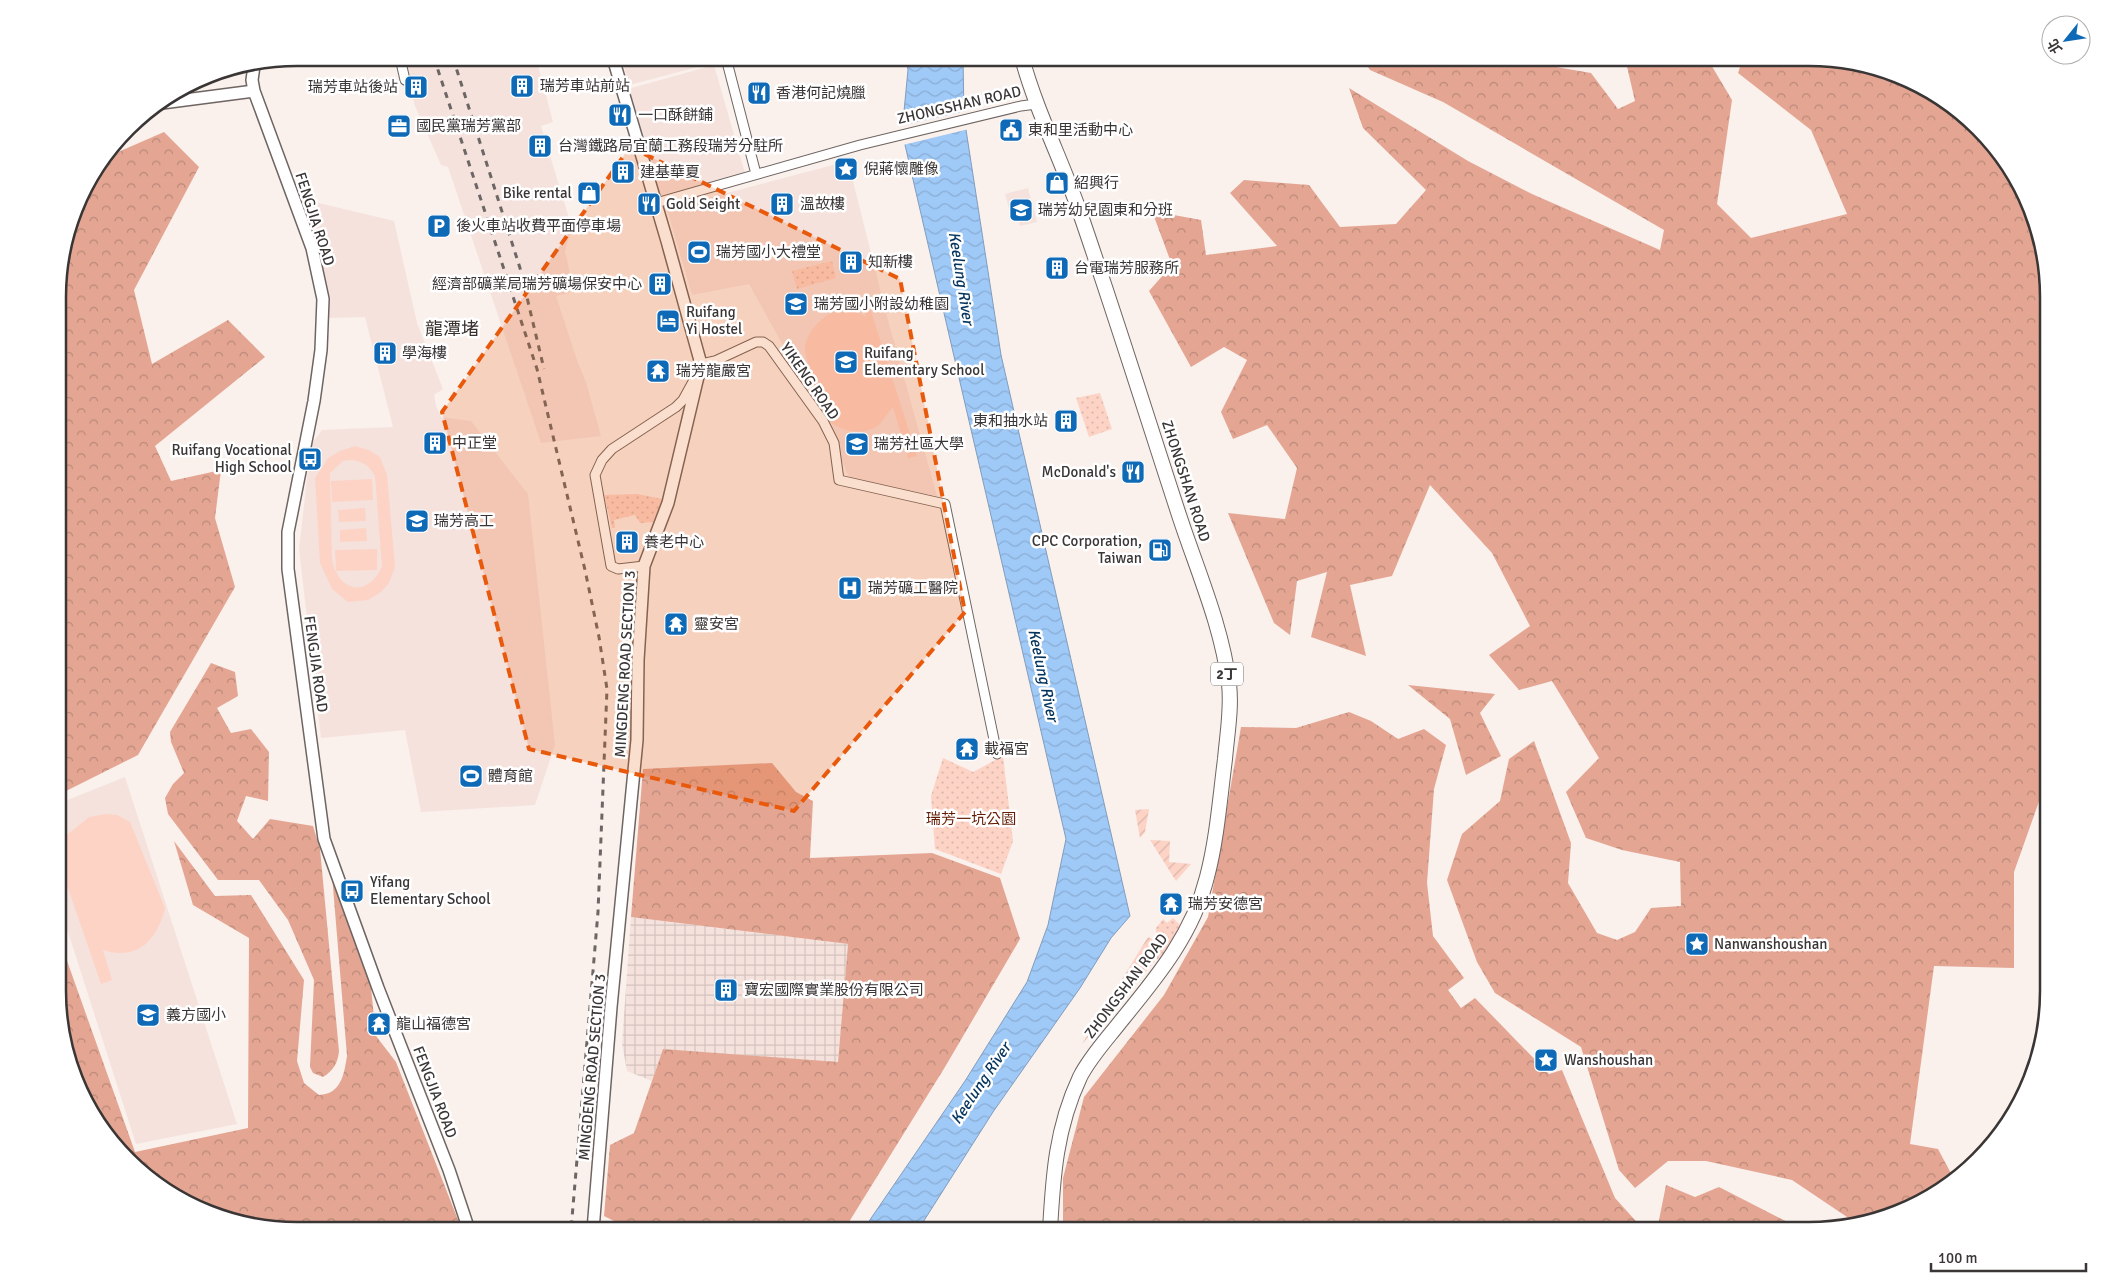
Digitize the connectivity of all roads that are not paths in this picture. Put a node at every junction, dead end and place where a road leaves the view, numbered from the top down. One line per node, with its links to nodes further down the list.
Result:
1 (402, 66): 6 (street)
2 (615, 66): 11 (street, MINGDENG ROAD SECTION 3)
3 (728, 66): 10 (street)
4 (1024, 66): 9 (main road, 2丁)
5 (254, 71): 7 (street)
6 (405, 80)
7 (254, 90): 8 (street); 15 (street, FENGJIA ROAD)
8 (175, 101)
9 (1036, 104): 10 (street, ZHONGSHAN ROAD); 17 (main road, ZHONGSHAN ROAD / 2丁)
10 (756, 174): 11 (street, ZHONGSHAN ROAD)
11 (656, 203): 12 (street, MINGDENG ROAD SECTION 3)
12 (701, 364): 13 (street, MINGDENG ROAD SECTION 3); 13 (street); 14 (street, YIKENG ROAD)
13 (644, 566): 16 (street, MINGDENG ROAD SECTION 3)
14 (997, 754)
15 (466, 1222)
16 (594, 1222)
17 (1051, 1222)

